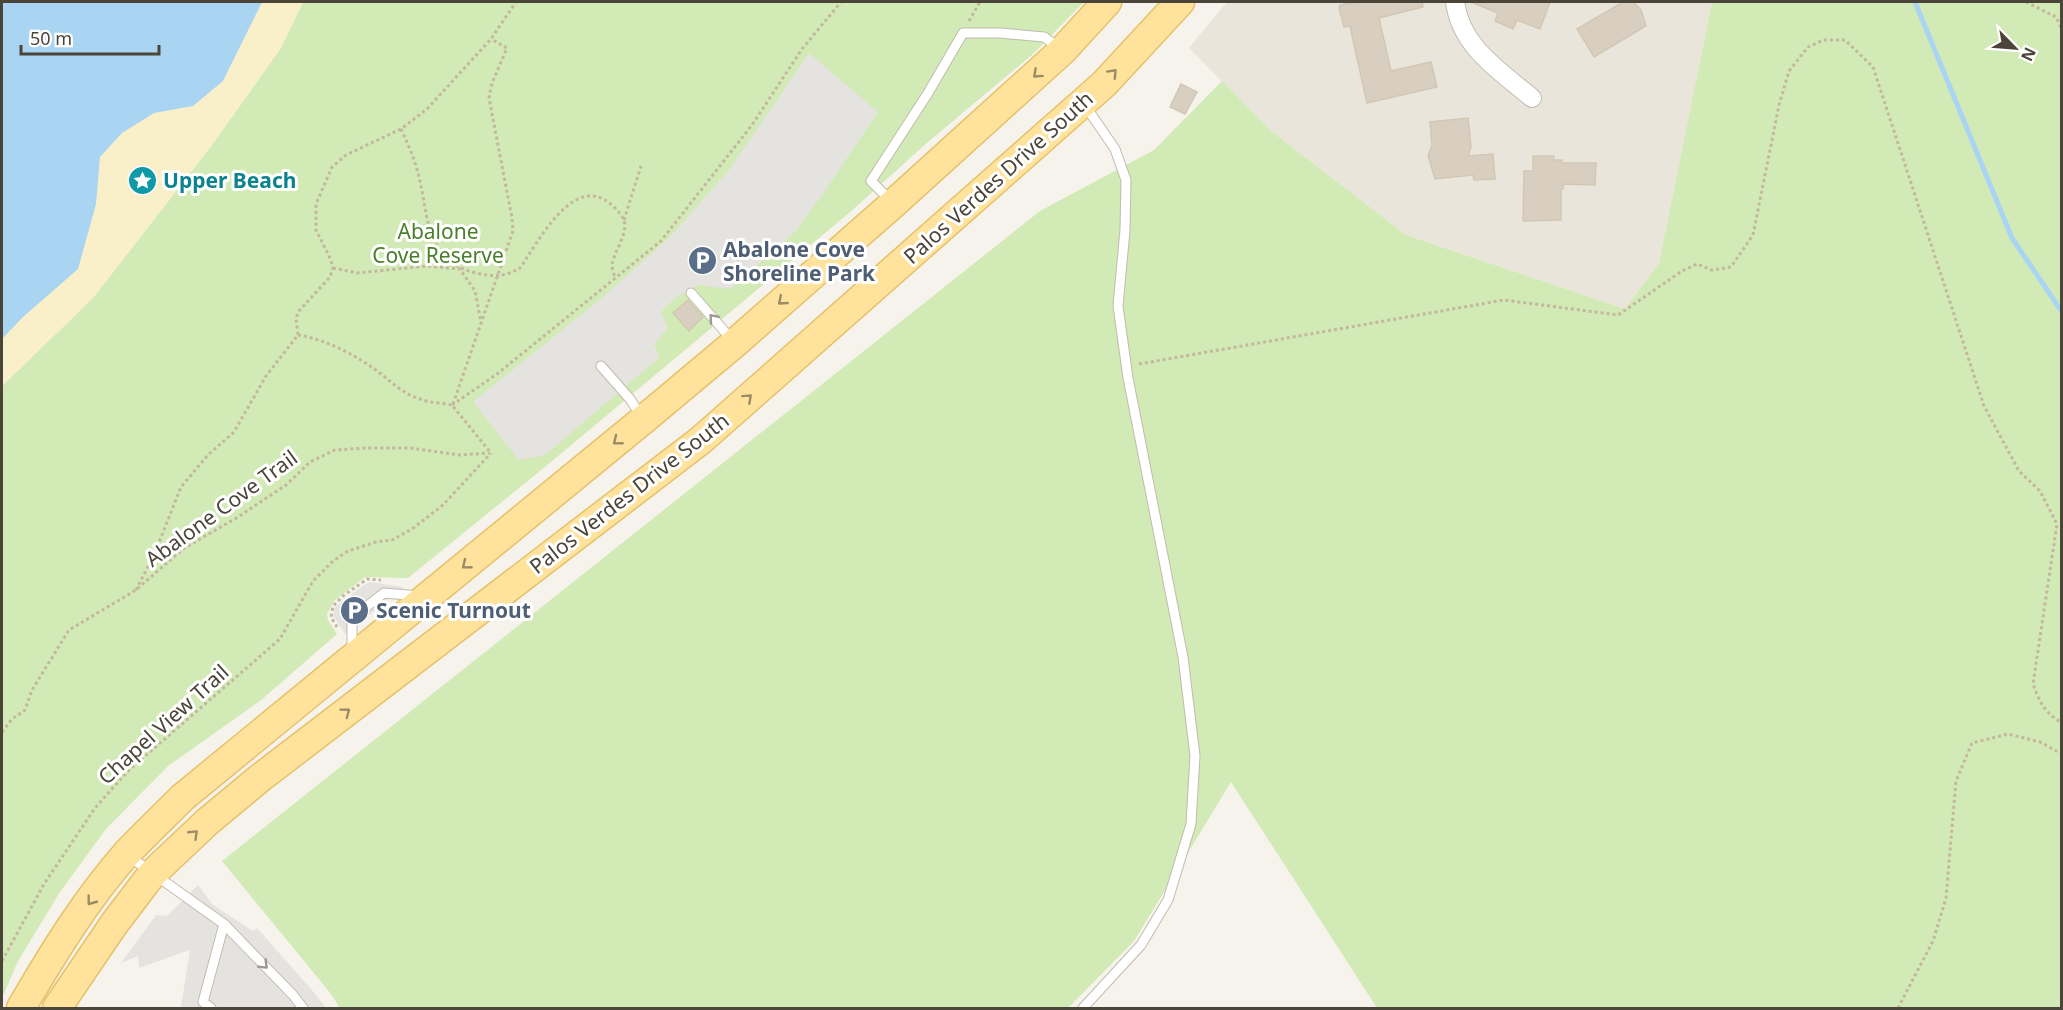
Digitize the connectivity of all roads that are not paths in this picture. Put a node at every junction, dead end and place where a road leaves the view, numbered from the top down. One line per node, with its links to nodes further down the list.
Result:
1 (1107, 2): 4 (main road)
2 (1180, 2): 6 (main road, Palos Verdes Drive South, one-way to 2)
3 (1455, 2): 5 (street)
4 (1063, 50): 7 (main road, one-way to 7); 7 (lane)
5 (1532, 98)
6 (1083, 102): 13 (main road, Palos Verdes Drive South, one-way to 6); 19 (lane)
7 (893, 204): 9 (main road, one-way to 9)
8 (691, 293): 9 (lane, one-way to 8)
9 (735, 343): 11 (main road)
10 (601, 366): 11 (lane)
11 (643, 420): 12 (main road, one-way to 12)
12 (126, 854): 13 (lane); 15 (main road, one-way to 15)
13 (152, 874): 14 (lane); 16 (main road, Palos Verdes Drive South)
14 (224, 924): 17 (lane); 18 (lane, one-way to 18)
15 (21, 1008)
16 (57, 1008)
17 (211, 1008)
18 (303, 1008)
19 (1083, 1008)

